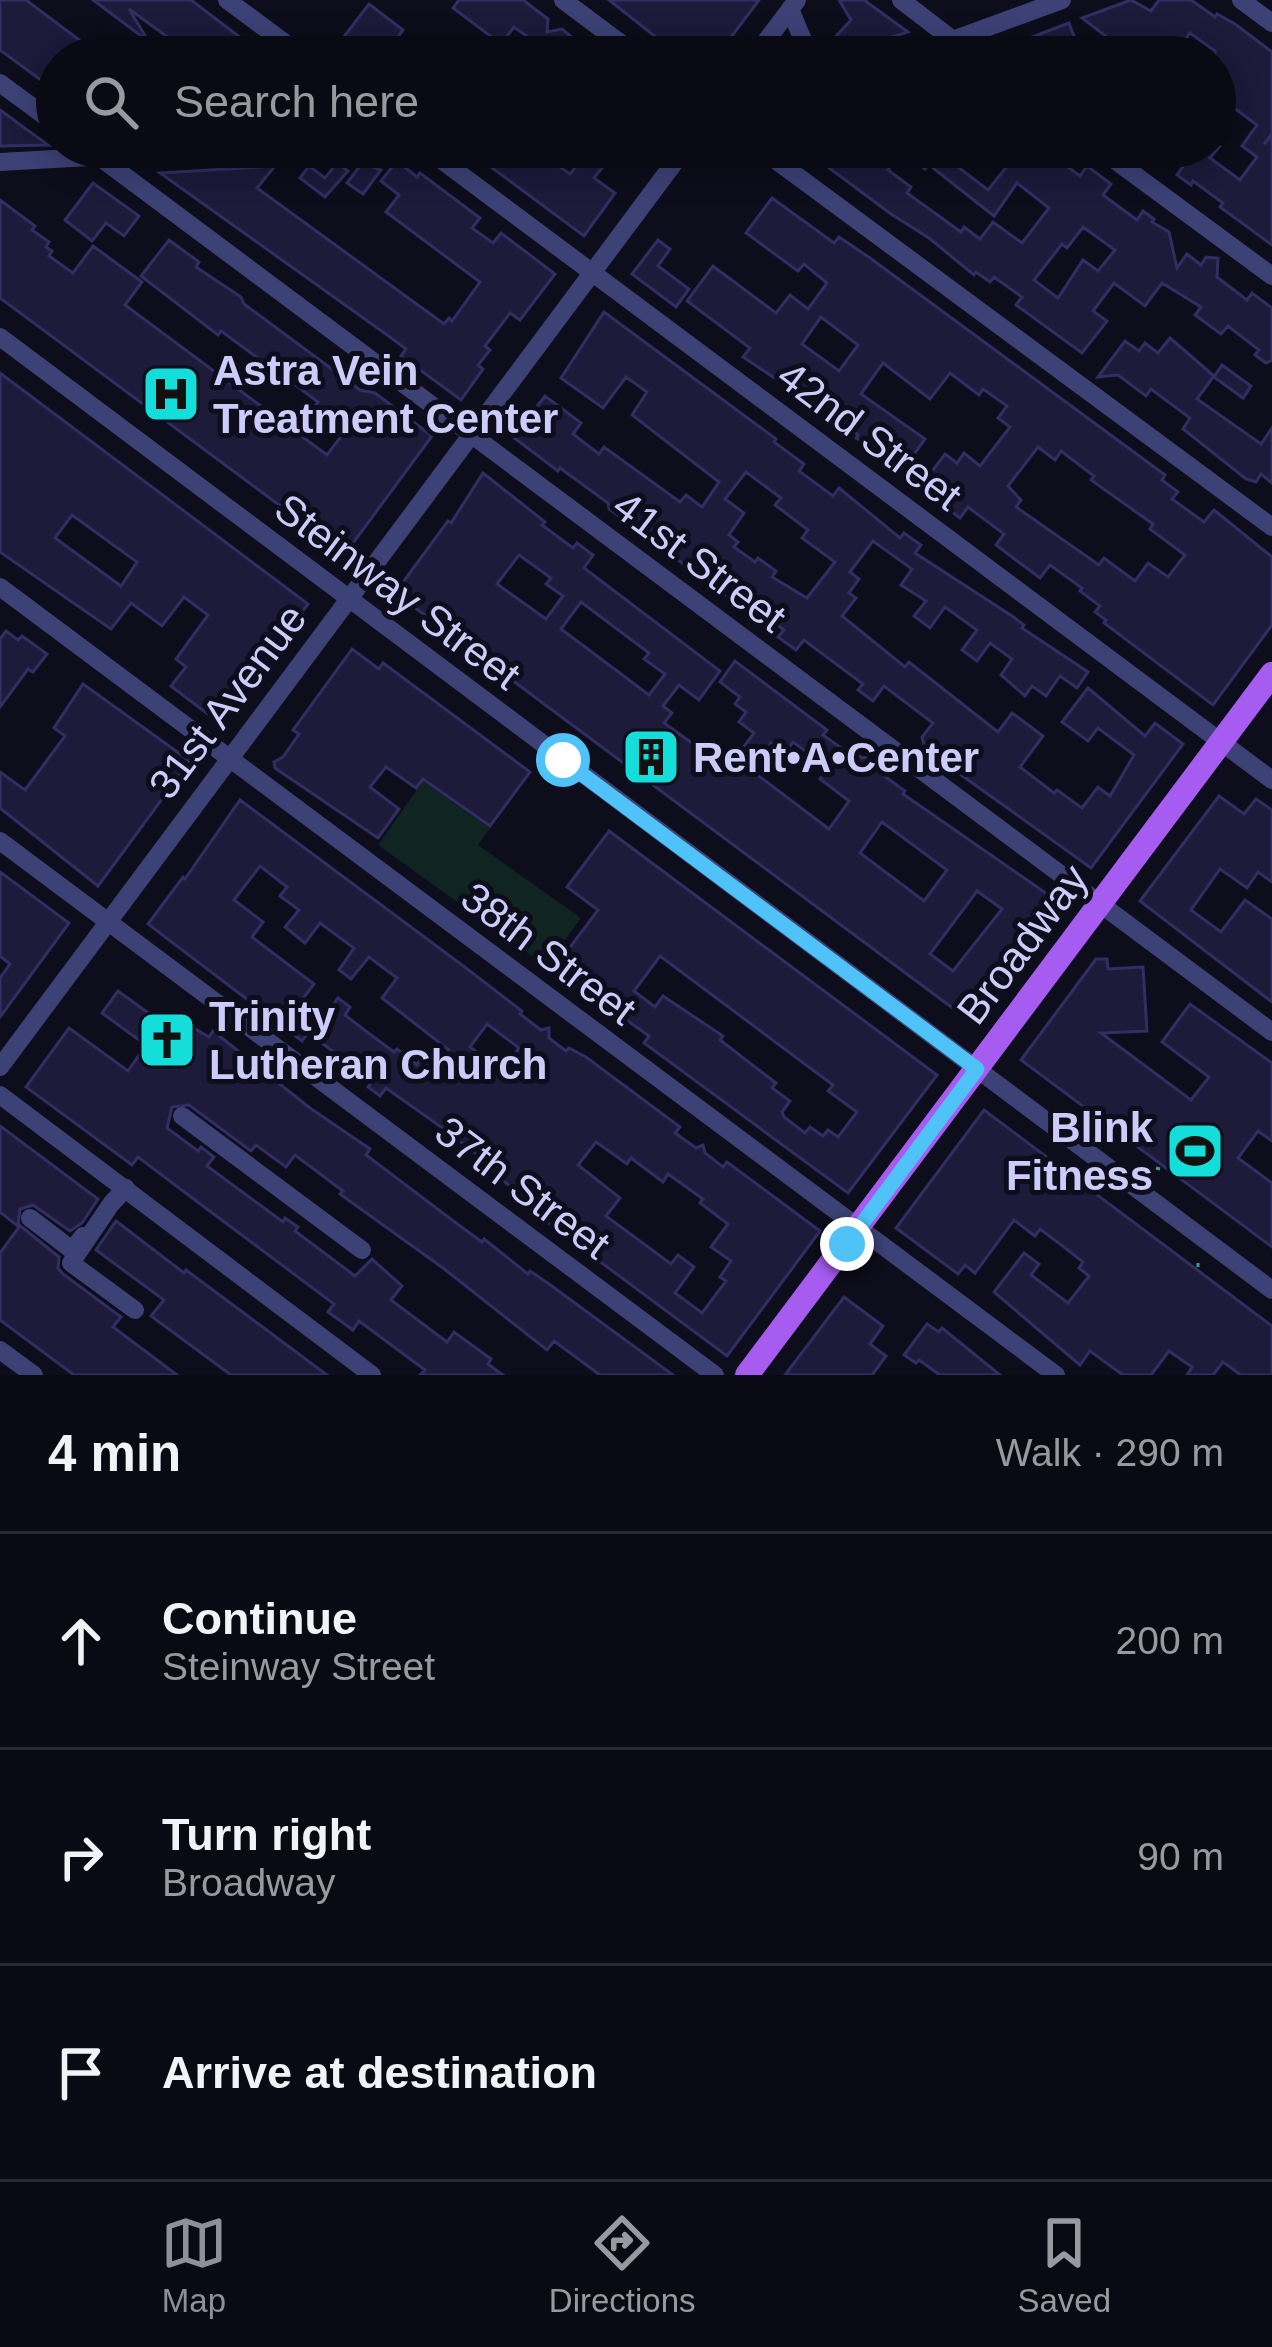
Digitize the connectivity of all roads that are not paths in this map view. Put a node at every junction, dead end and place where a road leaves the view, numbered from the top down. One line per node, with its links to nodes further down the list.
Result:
1 (227, 0): 8 (street)
2 (901, 0): 12 (street)
3 (1062, 0): 13 (street)
4 (1241, 0): 7 (street)
5 (575, 4): 9 (street)
6 (793, 5): 10 (street); 11 (street)
7 (1272, 23)
8 (276, 36)
9 (614, 36)
10 (770, 36)
11 (803, 36)
12 (948, 36)
13 (967, 36)
14 (0, 83): 15 (street)
15 (36, 110)
16 (36, 158): 17 (street)
17 (0, 162)
18 (114, 168): 26 (street, 41st Street)
19 (452, 168): 23 (street, 42nd Street)
20 (670, 168): 23 (street, 31st Avenue)
21 (786, 168): 27 (street)
22 (1125, 168): 24 (street)
23 (592, 272): 26 (street, 31st Avenue); 31 (street, 42nd Street)
24 (1272, 276)
25 (0, 338): 29 (street, Steinway Street)
26 (470, 435): 29 (street, 31st Avenue); 35 (street, 41st Street)
27 (1272, 527)
28 (0, 587): 32 (street, 38th Street)
29 (348, 599): 32 (street, 31st Avenue); 39 (street, Steinway Street)
30 (1272, 674): 31 (main road, Broadway)
31 (1221, 742): 33 (street, 42nd Street); 35 (main road, Broadway)
32 (229, 758): 36 (street, 31st Avenue); 45 (street, 38th Street)
33 (1272, 780)
34 (0, 841): 36 (street, 37th Street)
35 (1100, 904): 37 (street, 41st Street); 39 (main road, Broadway)
36 (109, 922): 38 (street, 31st Avenue); 52 (street, 37th Street)
37 (1272, 1032)
38 (0, 1067)
39 (977, 1069): 45 (main road, Broadway); 47 (street, Steinway Street)
40 (0, 1095): 42 (street)
41 (182, 1116): 46 (street)
42 (126, 1189): 43 (street); 51 (street)
43 (102, 1215): 44 (street); 48 (street)
44 (30, 1219)
45 (859, 1228): 53 (main road, Broadway); 54 (street, 38th Street)
46 (362, 1250)
47 (1272, 1290)
48 (135, 1310)
49 (0, 1349): 50 (street)
50 (34, 1375)
51 (372, 1375)
52 (715, 1375)
53 (747, 1375)
54 (1055, 1375)

